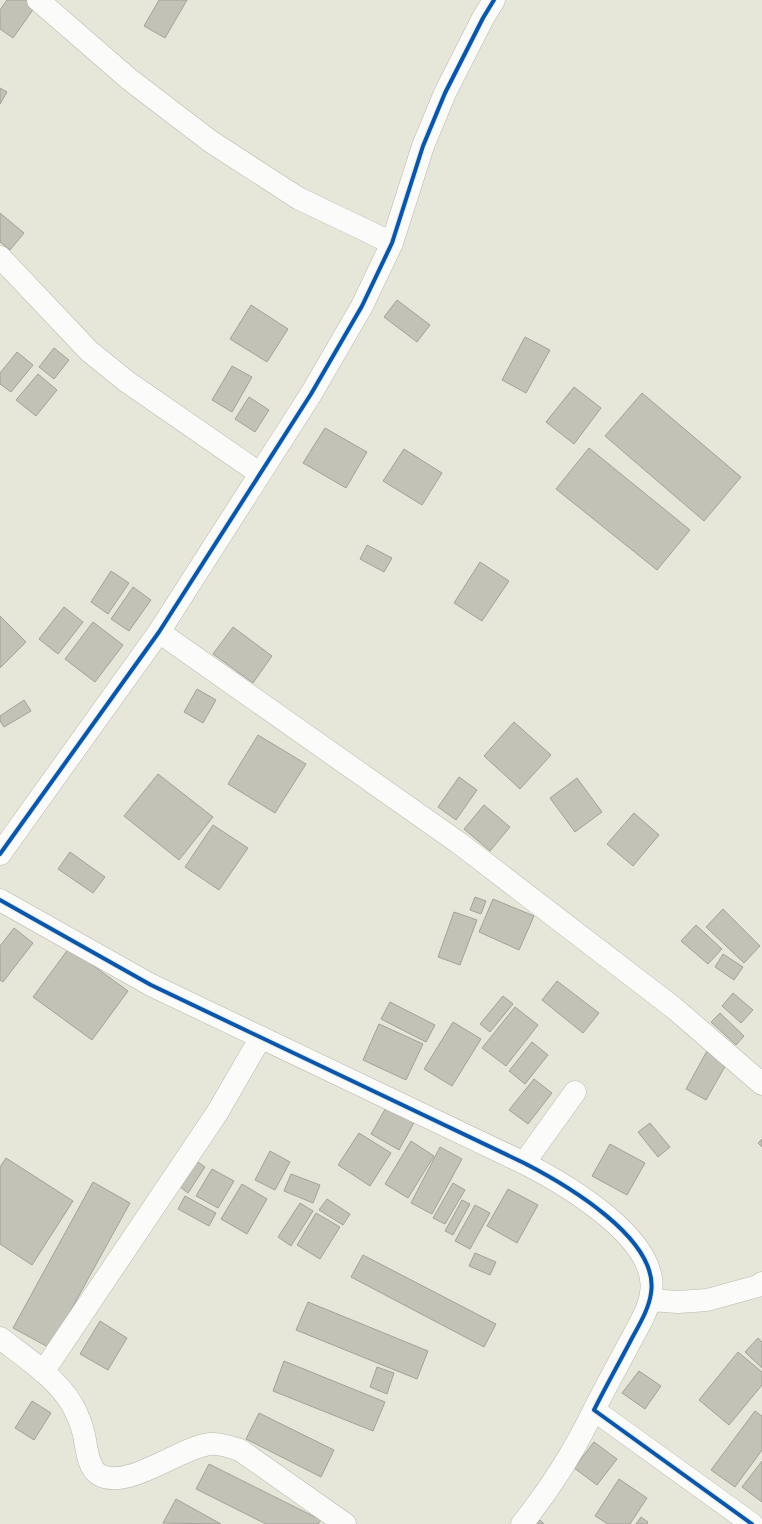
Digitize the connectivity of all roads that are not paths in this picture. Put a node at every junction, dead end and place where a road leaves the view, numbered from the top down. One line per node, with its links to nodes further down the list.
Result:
1 (38, 0): 3 (street)
2 (494, 0): 3 (street)
3 (392, 243): 5 (street)
4 (0, 257): 5 (street)
5 (259, 473): 6 (street)
6 (158, 632): 7 (street); 10 (street)
7 (0, 854)
8 (0, 900): 9 (street)
9 (261, 1037): 12 (street); 16 (street)
10 (762, 1084)
11 (575, 1092): 12 (street)
12 (524, 1163): 14 (street)
13 (762, 1283): 14 (street)
14 (650, 1300): 17 (street)
15 (0, 1338): 16 (street)
16 (43, 1372): 18 (street)
17 (594, 1410): 19 (street); 20 (street)
18 (345, 1524)
19 (522, 1524)
20 (752, 1524)

